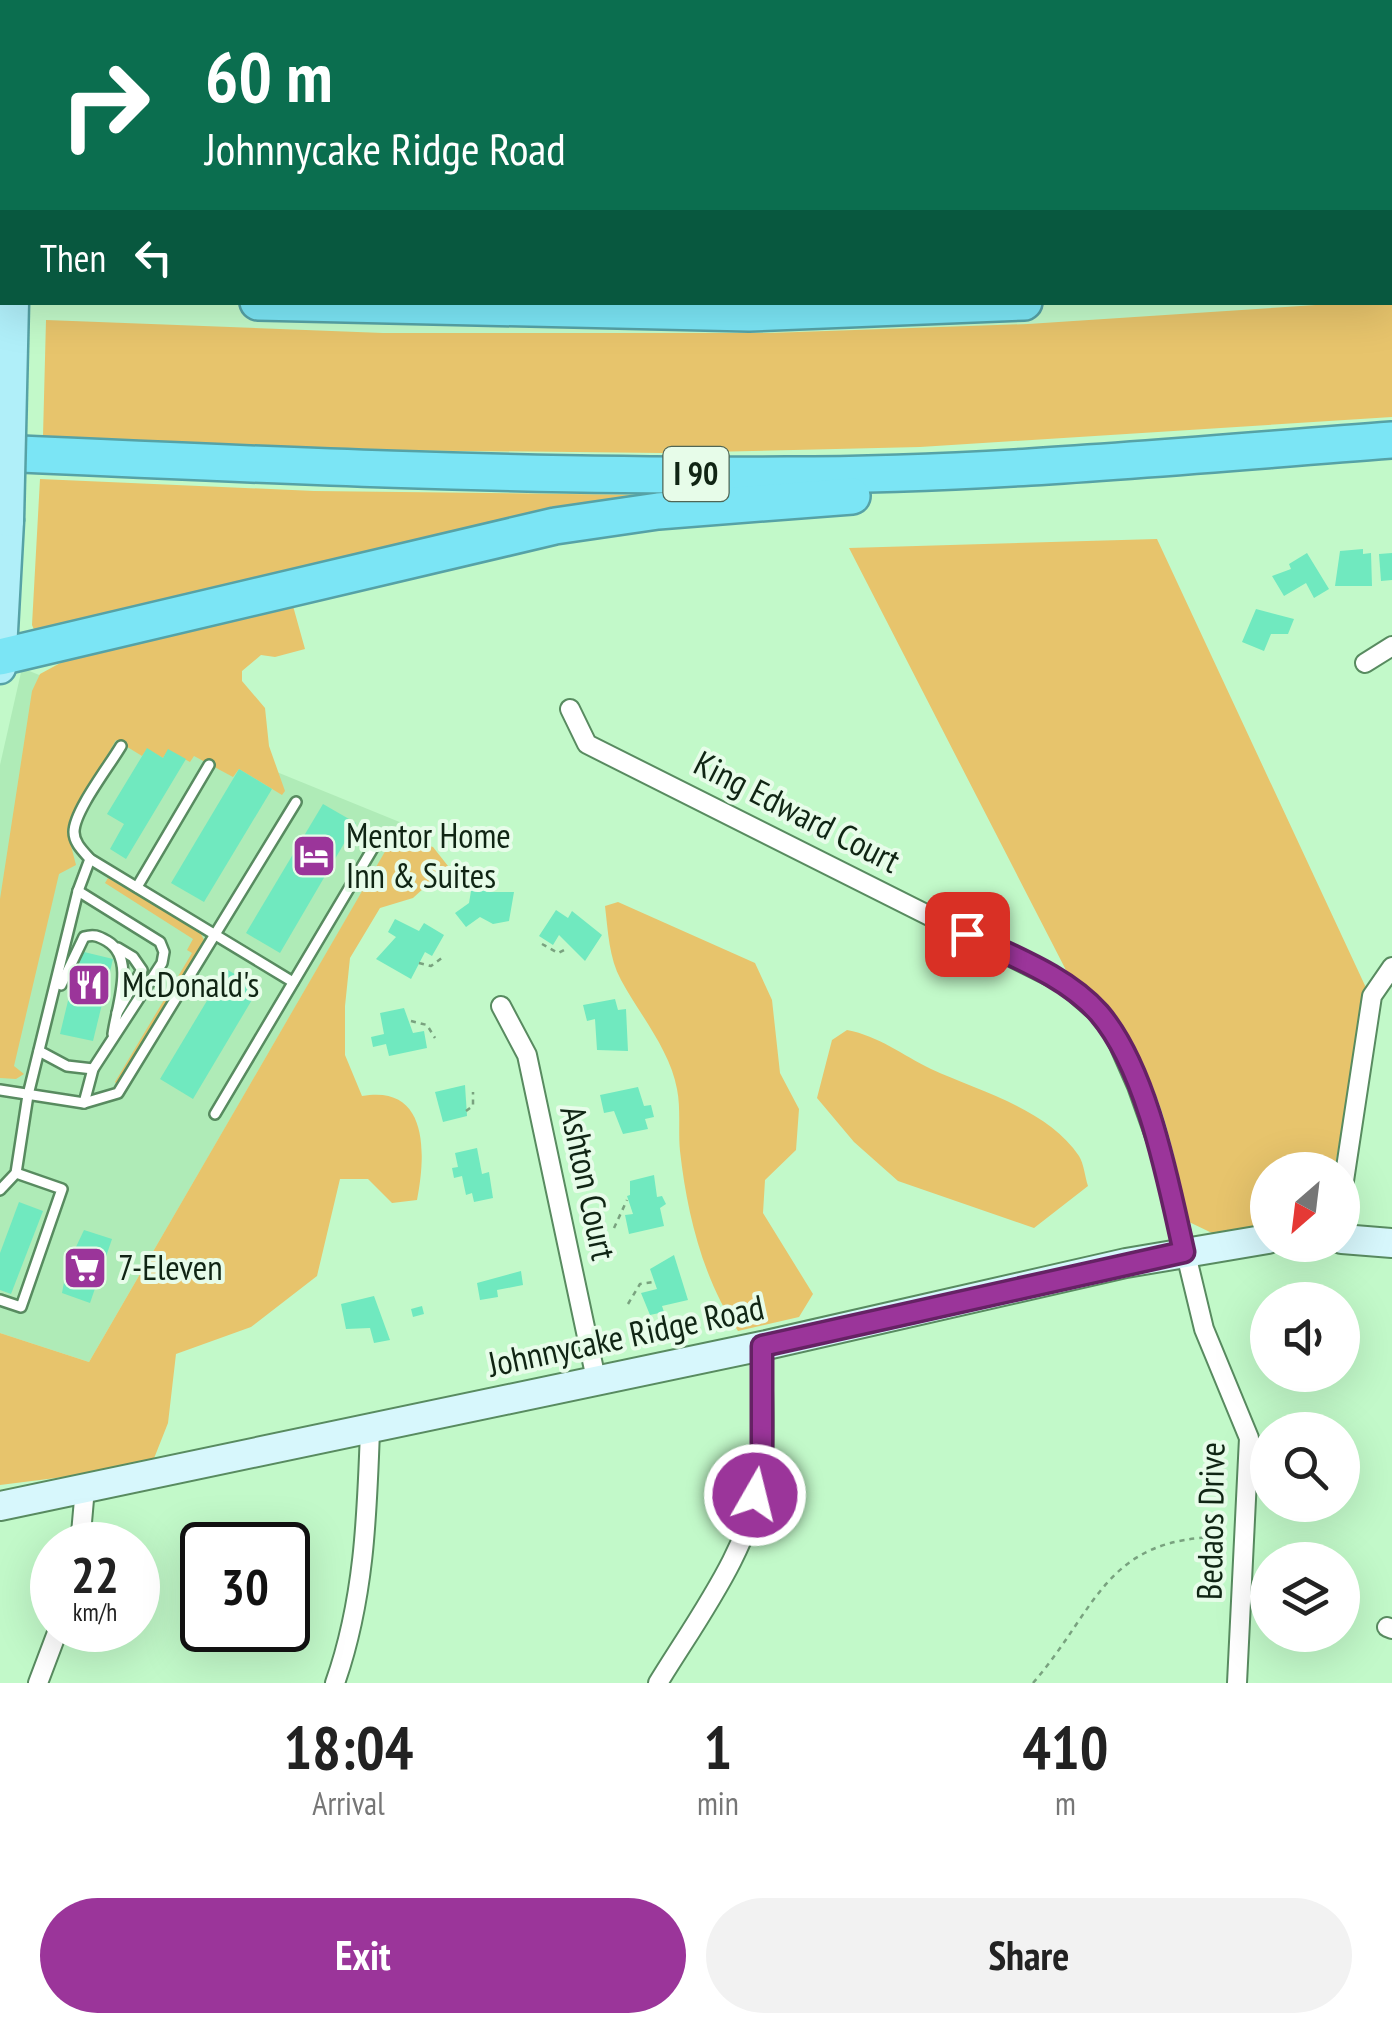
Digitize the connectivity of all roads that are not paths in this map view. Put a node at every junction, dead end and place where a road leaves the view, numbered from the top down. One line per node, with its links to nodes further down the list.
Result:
1 (14, 305): 8 (main road, bridge)
2 (405, 305): 3 (highway)
3 (942, 305)
4 (1392, 440): 5 (highway, I 90)
5 (1355, 443): 6 (highway, I 90); 8 (highway)
6 (0, 452)
7 (1392, 646): 9 (street)
8 (0, 661)
9 (1365, 663)
10 (570, 709): 38 (street, King Edward Court)
11 (121, 746): 15 (lane)
12 (209, 765): 16 (lane)
13 (296, 802): 18 (lane)
14 (379, 838): 21 (lane)
15 (90, 859): 16 (lane); 17 (lane)
16 (138, 887): 18 (lane)
17 (78, 891): 24 (lane); 25 (lane)
18 (215, 936): 21 (lane); 30 (lane)
19 (118, 948): 23 (lane); 23 (lane); 24 (lane)
20 (1392, 967): 32 (street)
21 (293, 982): 31 (lane)
22 (501, 1006): 41 (street, Ashton Court)
23 (116, 1016): 25 (lane)
24 (48, 1017): 26 (lane)
25 (112, 1041): 27 (lane)
26 (39, 1051): 27 (lane); 29 (lane)
27 (93, 1069): 30 (lane)
28 (0, 1090): 29 (lane)
29 (28, 1095): 30 (lane); 33 (lane)
30 (84, 1102)
31 (215, 1114)
32 (1348, 1152)
33 (16, 1174): 34 (lane); 39 (lane)
34 (0, 1190)
35 (1360, 1240): 37 (main road)
36 (1250, 1242): 38 (main road, Johnnycake Ridge Road)
37 (1392, 1243)
38 (1184, 1252): 40 (main road, Johnnycake Ridge Road); 50 (street, Bedaos Drive)
39 (0, 1300)
40 (762, 1346): 41 (main road, Johnnycake Ridge Road); 49 (street)
41 (596, 1379): 42 (main road, Johnnycake Ridge Road)
42 (370, 1430): 43 (main road, Johnnycake Ridge Road); 48 (street)
43 (85, 1488): 44 (main road, Johnnycake Ridge Road); 45 (street)
44 (0, 1506)
45 (82, 1522)
46 (50, 1652): 47 (street)
47 (38, 1683)
48 (335, 1683)
49 (658, 1683)
50 (1237, 1683)

